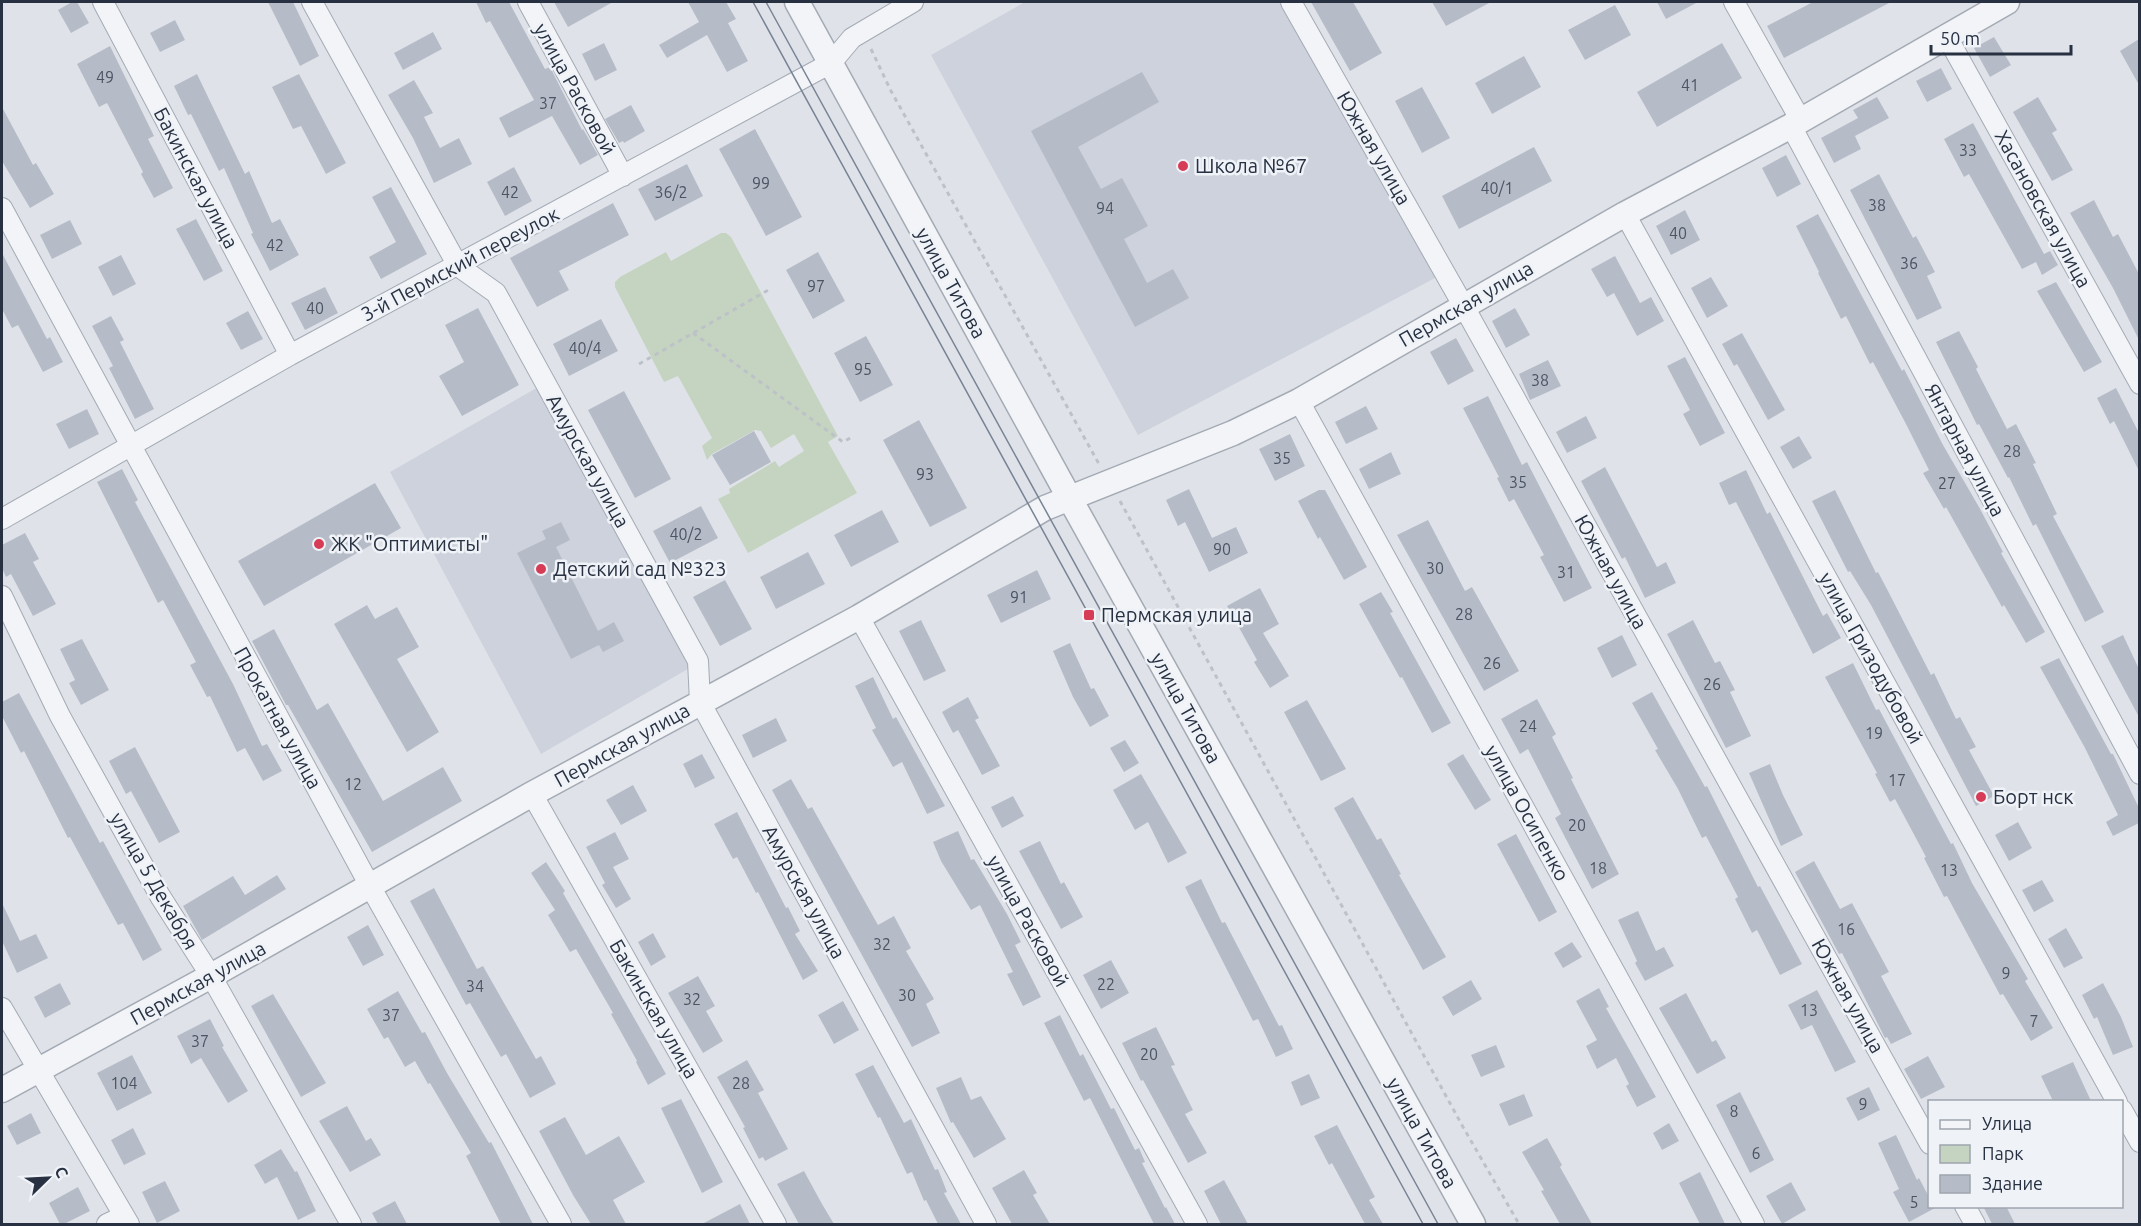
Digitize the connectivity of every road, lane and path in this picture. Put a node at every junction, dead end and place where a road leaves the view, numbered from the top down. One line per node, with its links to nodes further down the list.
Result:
1 (103, 2): 20 (street, Бакинская улица)
2 (312, 2): 16 (street, Амурская улица)
3 (528, 2): 13 (street, улица Расковой)
4 (797, 2): 11 (street, улица Титова)
5 (913, 2): 9 (street, 3-й Пермский переулок)
6 (1291, 2): 18 (street, Южная улица)
7 (1734, 2): 12 (street, Янтарная улица)
8 (2007, 2): 10 (street, Пермская улица)
9 (862, 32): 11 (street, 3-й Пермский переулок); 26 (path)
10 (1946, 35): 12 (street, Пермская улица); 22 (street, Хасановская улица)
11 (831, 63): 13 (street, 3-й Пермский переулок); 27 (street, улица Титова)
12 (1795, 123): 15 (street, Пермская улица); 32 (street, Янтарная улица)
13 (623, 176): 16 (street, 3-й Пермский переулок)
14 (2, 208): 25 (street, Прокатная улица)
15 (1625, 214): 18 (street, Пермская улица); 39 (street, улица Гризодубовой)
16 (458, 266): 20 (street, 3-й Пермский переулок); 31 (street, Амурская улица)
17 (770, 289): 19 (path)
18 (1463, 305): 23 (street, Пермская улица); 41 (street, Южная улица)
19 (693, 333): 21 (path); 24 (path)
20 (290, 355): 25 (street, 3-й Пермский переулок)
21 (639, 364)
22 (2139, 384)
23 (1299, 401): 26 (street, Пермская улица); 52 (street, улица Осипенко)
24 (852, 437)
25 (130, 446): 28 (street, 3-й Пермский переулок); 34 (street, Прокатная улица)
26 (1110, 483): 27 (street, Пермская улица); 51 (path)
27 (1070, 499): 30 (street, Пермская улица); 50 (street, улица Титова)
28 (2, 519)
29 (2, 596): 35 (street, улица 5 Декабря)
30 (859, 617): 31 (street, Пермская улица); 49 (street, улица Расковой)
31 (700, 702): 33 (street, Пермская улица); 48 (street, Амурская улица)
32 (2139, 774)
33 (532, 794): 34 (street, Пермская улица); 47 (street, Бакинская улица)
34 (370, 886): 35 (street, Пермская улица); 46 (street, Прокатная улица)
35 (211, 976): 37 (street, Пермская улица); 45 (street, улица 5 Декабря)
36 (2, 1008): 37 (street)
37 (38, 1070): 38 (street, Пермская улица); 44 (street)
38 (2, 1090)
39 (2116, 1100)
40 (2123, 1114): 42 (street)
41 (1928, 1142)
42 (2139, 1142)
43 (1966, 1208): 53 (street)
44 (120, 1222)
45 (351, 1224)
46 (561, 1224)
47 (776, 1224)
48 (986, 1224)
49 (1197, 1224)
50 (1473, 1224)
51 (1519, 1224)
52 (1754, 1224)
53 (1975, 1224)

